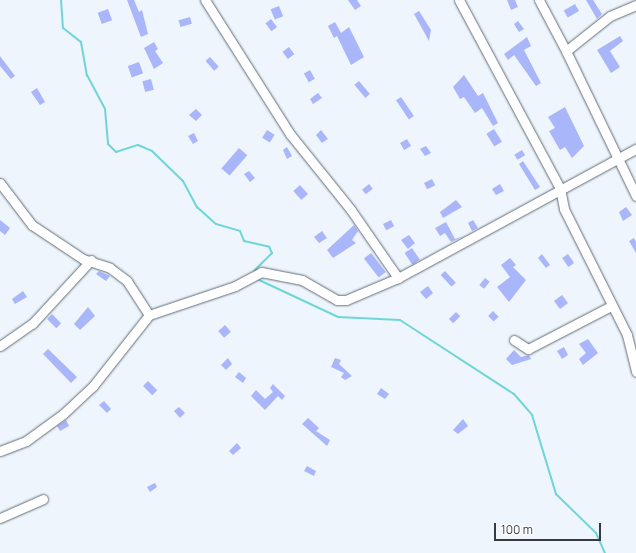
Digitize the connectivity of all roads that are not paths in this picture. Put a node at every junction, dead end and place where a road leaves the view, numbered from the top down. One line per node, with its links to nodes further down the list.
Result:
1 (205, 0): 12 (street)
2 (459, 0): 9 (street)
3 (539, 0): 5 (street)
4 (636, 5): 5 (street)
5 (566, 51): 7 (street)
6 (636, 149): 7 (street)
7 (617, 156): 9 (street); 10 (street)
8 (0, 183): 11 (street)
9 (560, 188): 12 (street); 13 (street)
10 (636, 196)
11 (91, 260): 14 (street); 17 (street)
12 (398, 278): 14 (street)
13 (610, 306): 15 (street); 16 (street)
14 (149, 315): 19 (street)
15 (632, 334): 18 (street)
16 (514, 340)
17 (0, 346)
18 (636, 372)
19 (0, 451)
20 (44, 498): 21 (street)
21 (0, 518)

